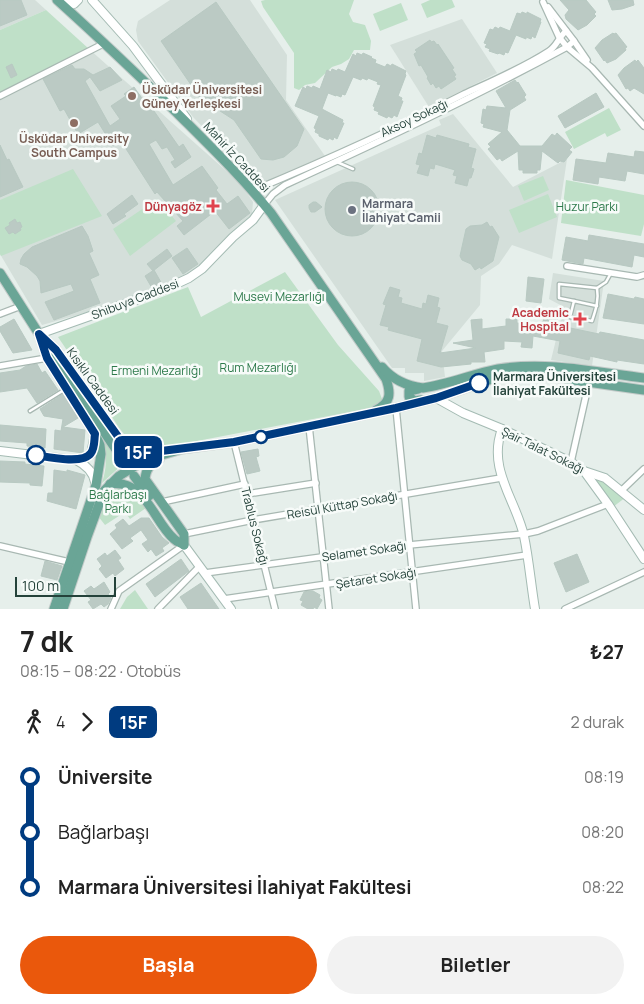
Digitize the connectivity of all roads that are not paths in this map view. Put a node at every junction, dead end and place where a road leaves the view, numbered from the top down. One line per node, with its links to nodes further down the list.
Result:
1 (57, 0): 4 (street); 8 (main road, Mahir İz Caddesi)
2 (93, 1): 4 (street); 13 (street)
3 (543, 1): 5 (street); 6 (street)
4 (76, 2)
5 (566, 31): 6 (street, Aksoy Sokağı); 7 (street)
6 (558, 37): 9 (street); 16 (street, Aksoy Sokağı)
7 (574, 41): 9 (street, Aksoy Sokağı); 10 (street)
8 (105, 43): 11 (street); 13 (main road, Mahir İz Caddesi)
9 (567, 47): 10 (street); 14 (street, Aksoy Sokağı)
10 (592, 68): 12 (street)
11 (0, 96)
12 (644, 126)
13 (197, 133): 16 (main road, Mahir İz Caddesi)
14 (335, 162): 15 (lane); 17 (street, Aksoy Sokağı)
15 (353, 169)
16 (252, 191): 17 (main road, Mahir İz Caddesi)
17 (264, 205): 27 (street, Shibuya Caddesi); 28 (main road, Mahir İz Caddesi)
18 (567, 266): 20 (street)
19 (0, 273): 24 (main road, Kısıklı Caddesi)
20 (611, 273): 21 (street); 22 (lane)
21 (644, 275)
22 (598, 288): 23 (lane); 25 (lane)
23 (574, 301): 25 (lane); 25 (lane)
24 (20, 306): 26 (street); 27 (main road, Kısıklı Caddesi)
25 (597, 306)
26 (0, 314)
27 (39, 334): 29 (main road, Kısıklı Caddesi); 45 (main road, Kısıklı Caddesi); 49 (main road)
28 (371, 356): 33 (main road); 40 (main road)
29 (47, 358): 30 (street); 34 (main road, Kısıklı Caddesi)
30 (0, 366)
31 (644, 378): 33 (main road)
32 (589, 382): 35 (main road); 36 (main road); 48 (street)
33 (423, 388): 37 (main road)
34 (66, 389): 39 (lane); 43 (main road, Kısıklı Caddesi)
35 (644, 390)
36 (436, 398): 37 (main road); 42 (street, Şair Talat Sokağı)
37 (425, 400): 38 (main road)
38 (396, 408): 40 (main road); 60 (street)
39 (30, 411)
40 (367, 413): 41 (main road)
41 (309, 426): 44 (main road); 54 (street)
42 (502, 430): 48 (street, Şair Talat Sokağı); 53 (street)
43 (95, 434): 47 (street); 57 (main road, Kısıklı Caddesi)
44 (234, 442): 45 (main road); 56 (street, Trablus Sokağı)
45 (182, 449): 55 (main road); 61 (main road)
46 (0, 452): 47 (street)
47 (74, 460): 57 (street)
48 (571, 462): 51 (street, Şair Talat Sokağı)
49 (127, 466)
50 (644, 468): 58 (street)
51 (584, 471): 58 (street, Şair Talat Sokağı); 62 (street)
52 (134, 476): 68 (main road)
53 (501, 478): 60 (street, Reisül Küttap Sokağı); 67 (street)
54 (316, 483): 59 (street); 63 (street)
55 (110, 484): 68 (main road); 84 (main road)
56 (245, 484): 59 (street, Trablus Sokağı); 61 (street)
57 (96, 485): 74 (main road, Kısıklı Caddesi)
58 (621, 491): 64 (street, Şair Talat Sokağı)
59 (247, 494): 65 (street, Trablus Sokağı)
60 (404, 494): 63 (street, Reisül Küttap Sokağı); 69 (street)
61 (162, 502): 66 (main road)
62 (608, 504): 67 (street, Selamet Sokağı); 73 (street)
63 (318, 509): 65 (street, Reisül Küttap Sokağı); 72 (street)
64 (644, 510)
65 (254, 520): 66 (street, Reisül Küttap Sokağı); 75 (street, Trablus Sokağı)
66 (184, 534): 68 (main road)
67 (524, 534): 69 (street, Selamet Sokağı); 71 (street)
68 (184, 545): 76 (street); 85 (street)
69 (410, 545): 72 (street, Selamet Sokağı); 77 (street)
70 (0, 546): 74 (street)
71 (527, 555): 77 (street, Şetaret Sokağı); 91 (street)
72 (324, 557): 75 (street, Selamet Sokağı); 80 (street)
73 (644, 559)
74 (69, 562): 83 (main road, Kısıklı Caddesi)
75 (264, 565): 79 (street, Selamet Sokağı); 81 (street, Trablus Sokağı)
76 (200, 566): 79 (street); 86 (street)
77 (412, 572): 80 (street, Şetaret Sokağı); 90 (street)
78 (644, 572): 92 (street)
79 (205, 573): 82 (street)
80 (327, 585): 81 (street, Şetaret Sokağı); 89 (street)
81 (271, 593): 82 (street, Şetaret Sokağı); 88 (street, Trablus Sokağı)
82 (224, 599): 87 (street)
83 (54, 609)
84 (63, 609)
85 (111, 609)
86 (158, 609)
87 (231, 609)
88 (275, 609)
89 (329, 609)
90 (416, 609)
91 (535, 609)
92 (564, 609)

